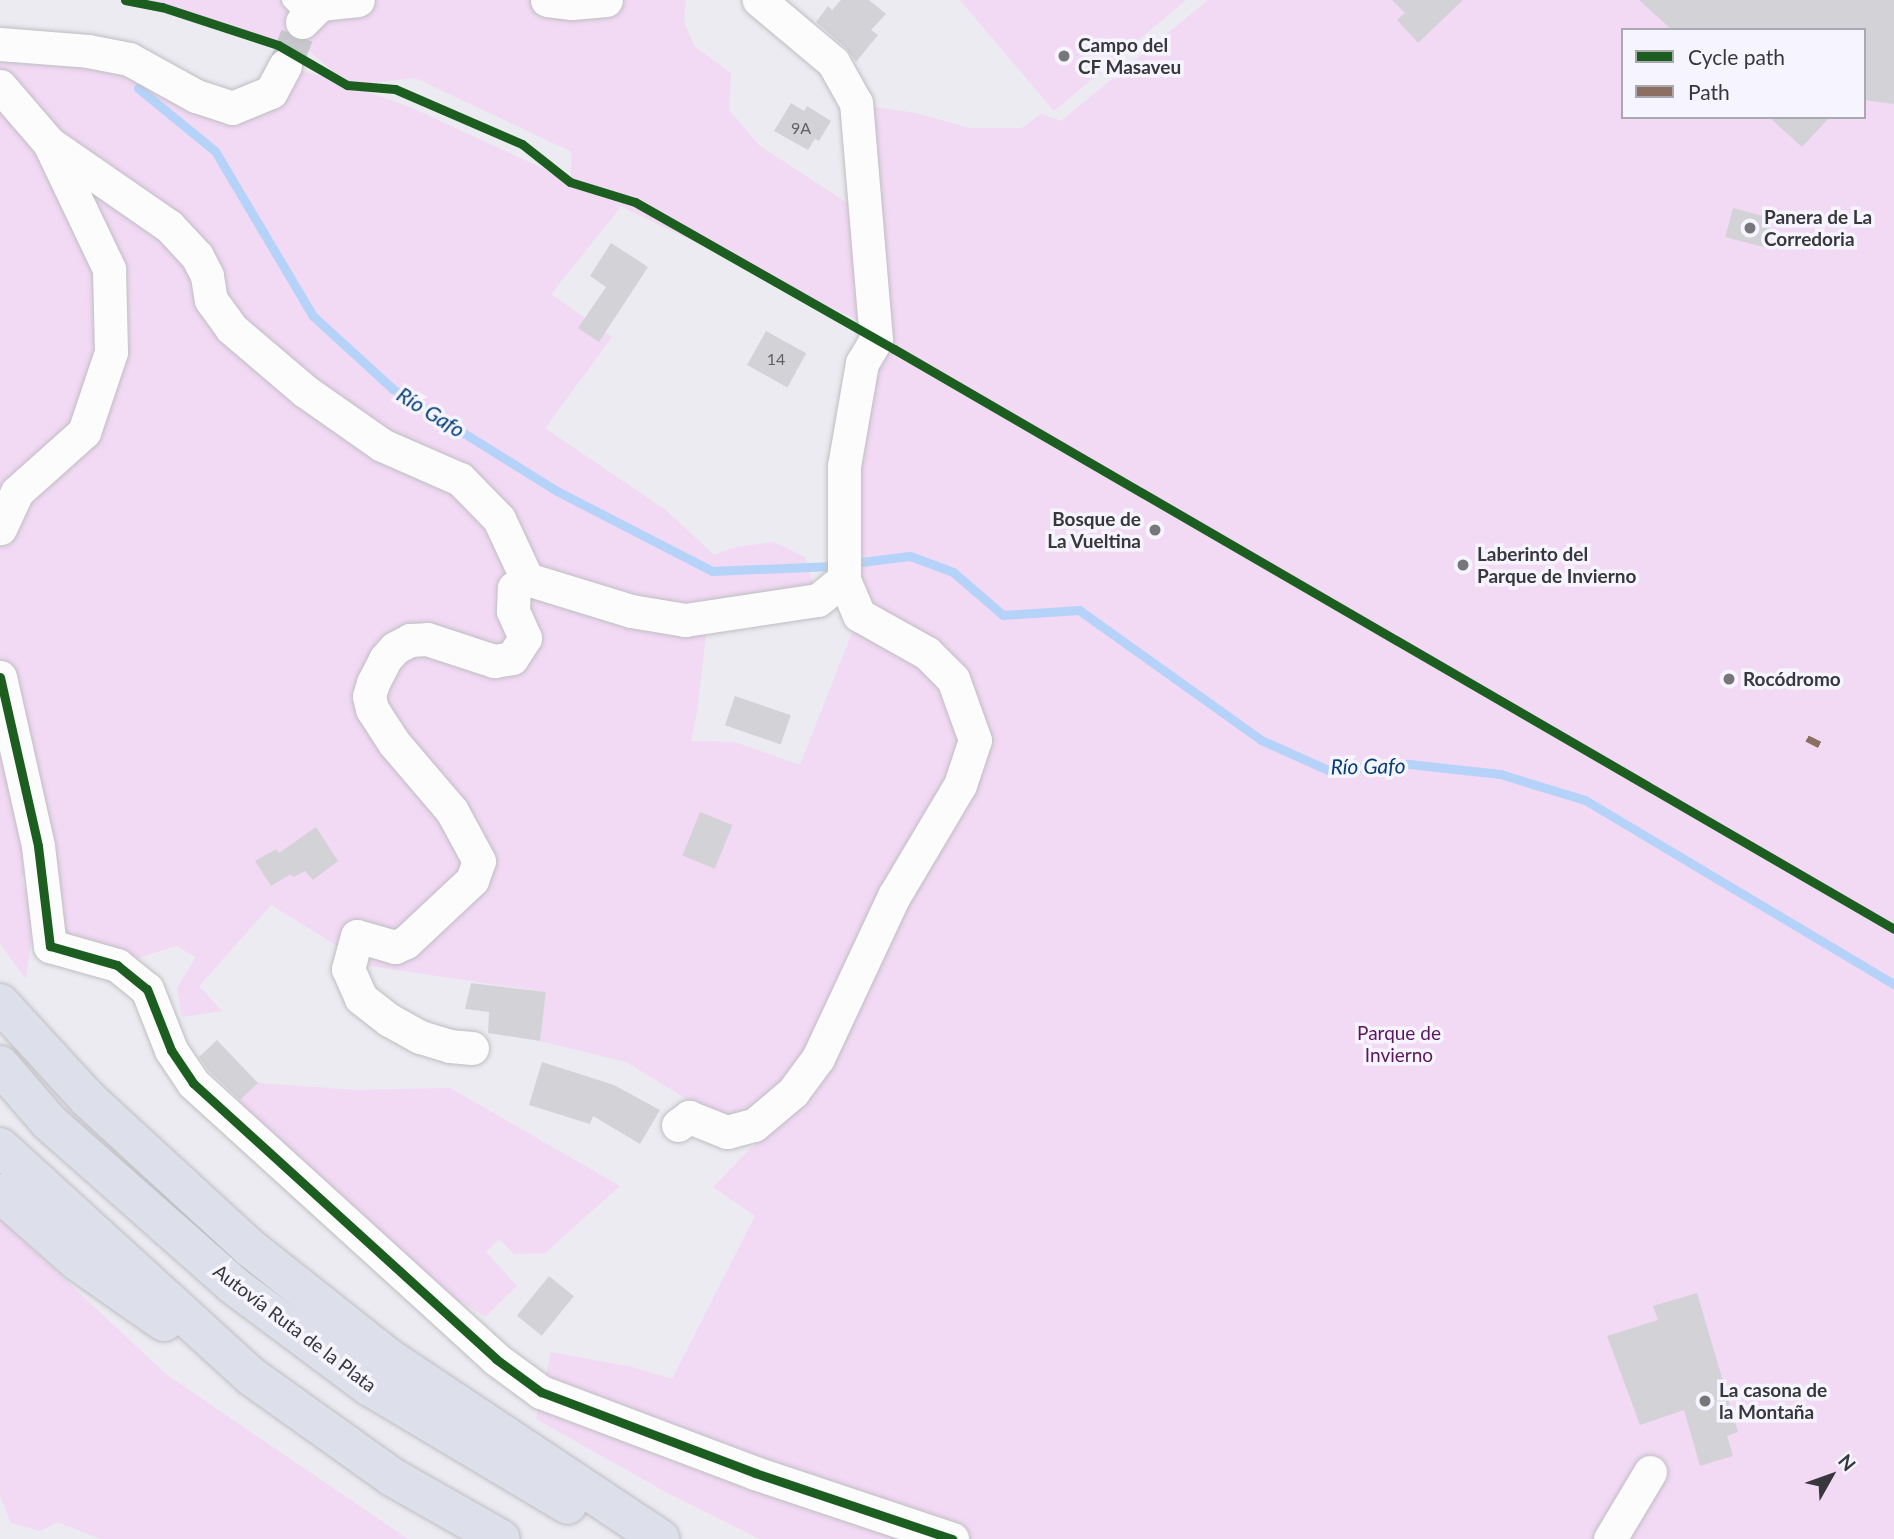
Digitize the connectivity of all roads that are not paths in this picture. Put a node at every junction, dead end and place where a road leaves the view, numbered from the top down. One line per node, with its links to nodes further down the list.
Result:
1 (358, 0): 5 (street)
2 (547, 0): 3 (street)
3 (606, 0)
4 (759, 0): 12 (street)
5 (300, 13)
6 (0, 44): 7 (street)
7 (285, 66)
8 (0, 86): 9 (street)
9 (49, 143): 10 (street); 11 (street)
10 (0, 528)
11 (527, 579): 12 (street); 15 (street)
12 (844, 579): 17 (street)
13 (0, 677): 25 (street)
14 (0, 1003): 24 (highway)
15 (472, 1048)
16 (0, 1065): 23 (highway, Autovía Ruta de la Plata)
17 (678, 1125)
18 (0, 1147): 20 (highway)
19 (0, 1193): 20 (highway)
20 (252, 1377): 22 (highway)
21 (1650, 1472): 26 (street)
22 (501, 1539)
23 (631, 1539)
24 (660, 1539)
25 (953, 1539)
26 (1610, 1539)

